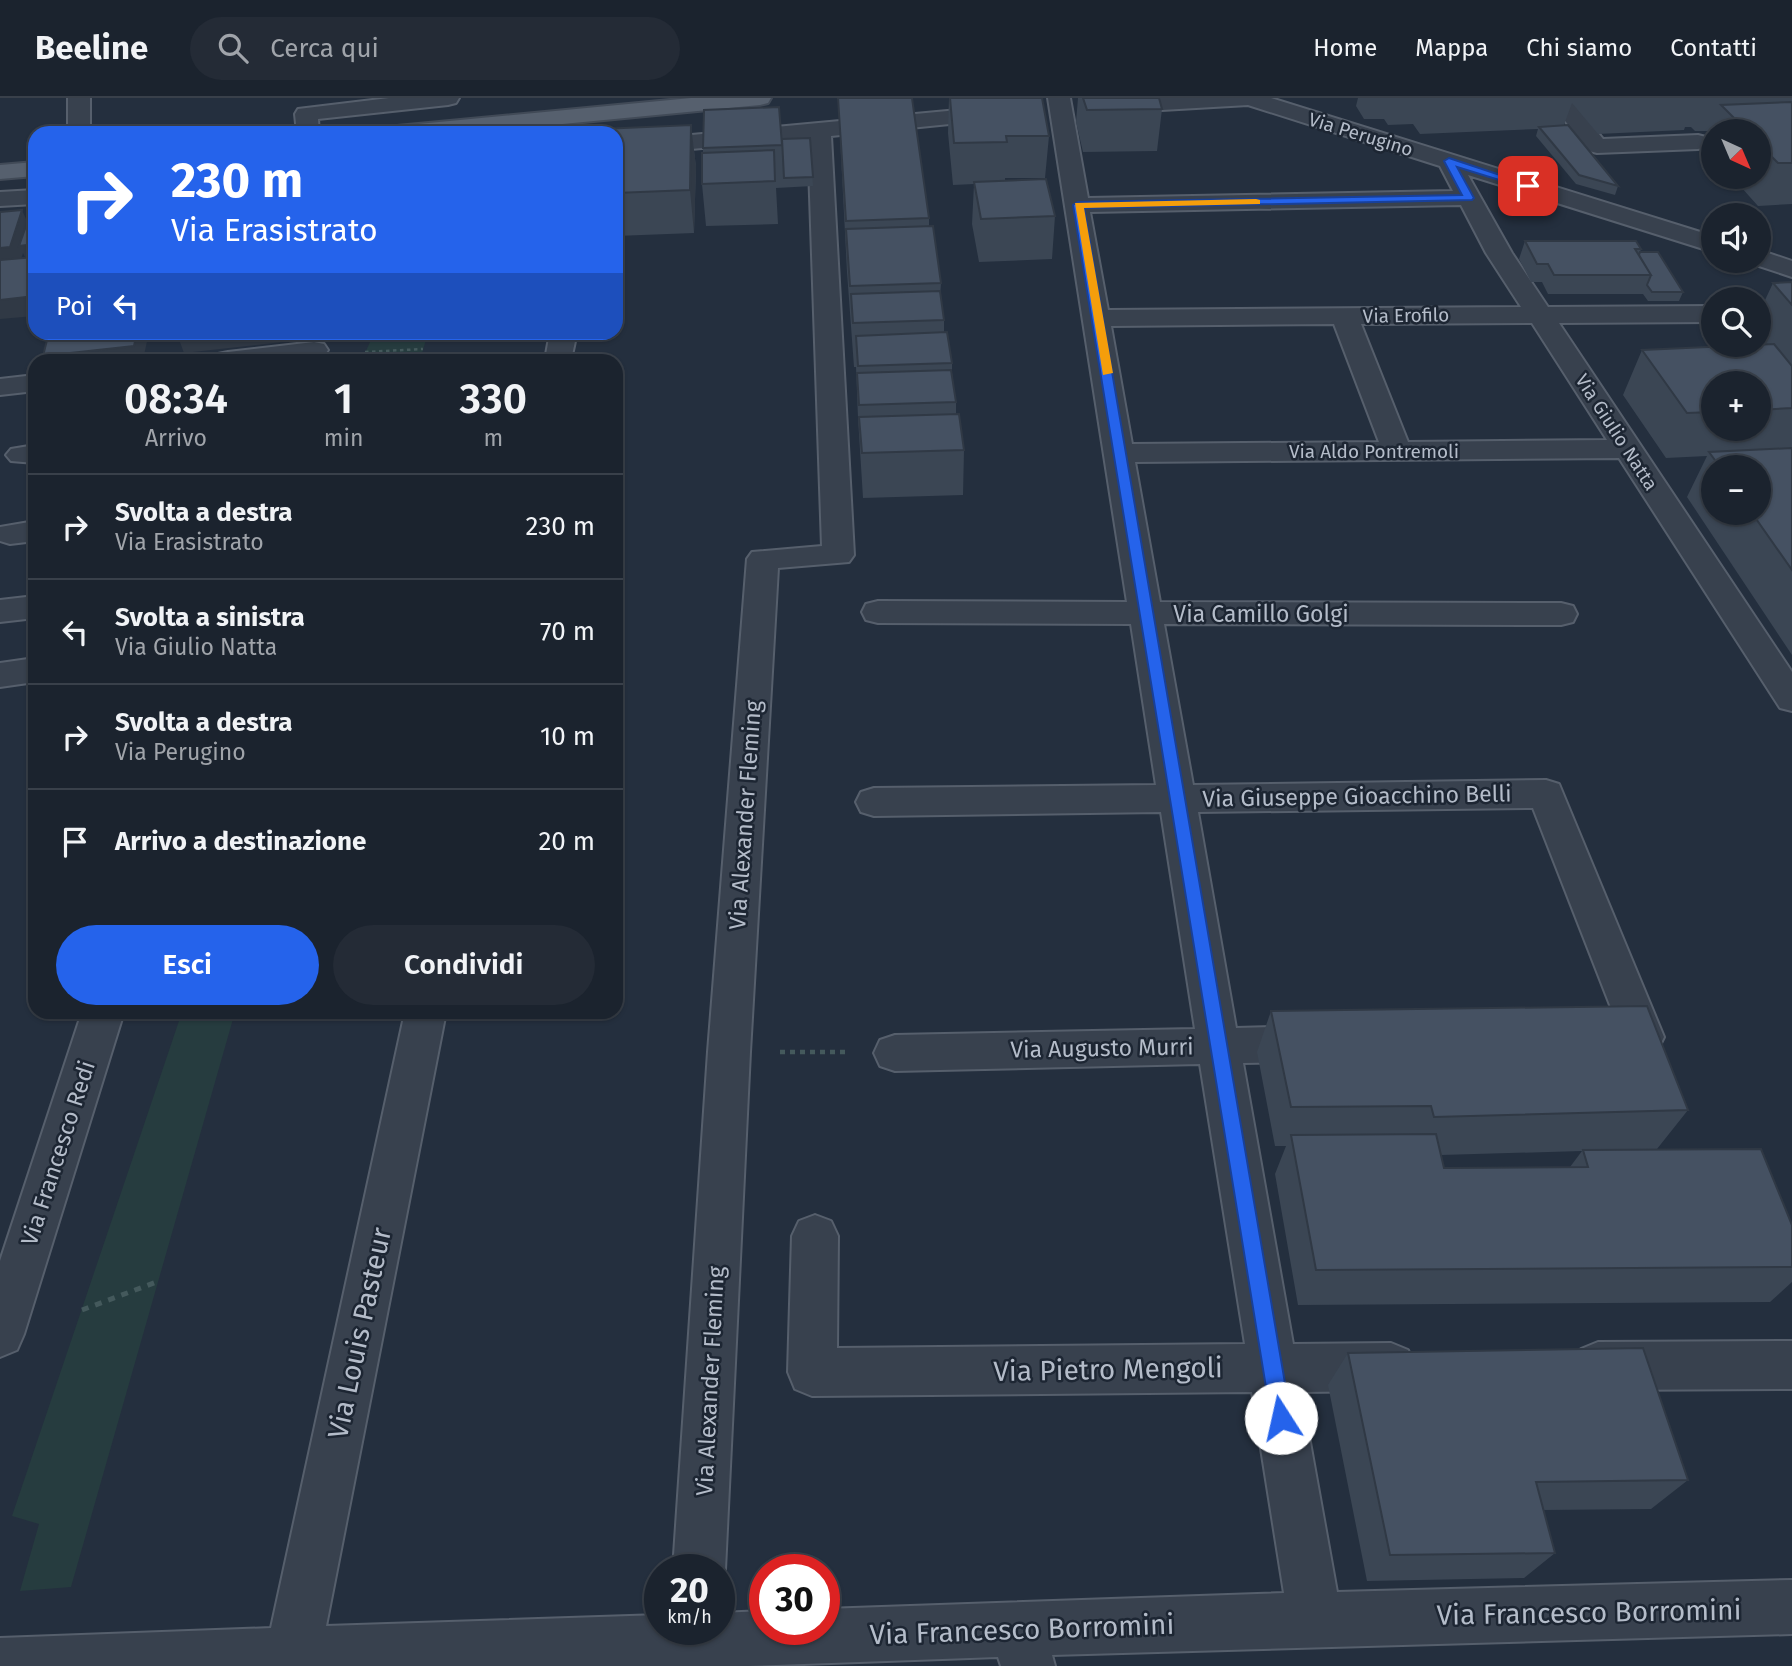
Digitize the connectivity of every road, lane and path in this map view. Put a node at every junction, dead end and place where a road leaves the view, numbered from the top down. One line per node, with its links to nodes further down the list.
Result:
1 (79, 98): 9 (street)
2 (448, 98): 10 (street)
3 (752, 98): 7 (main road)
4 (1249, 98): 5 (street); 8 (street); 15 (street, Via Perugino)
5 (1256, 98)
6 (1558, 98): 13 (street)
7 (669, 102): 11 (main road)
8 (1044, 107): 12 (street); 21 (street)
9 (79, 126)
10 (307, 126)
11 (458, 126)
12 (818, 130): 14 (street); 53 (street, Via Alexander Fleming)
13 (1698, 142)
14 (623, 148)
15 (1449, 161): 19 (street, Via Giulio Natta); 22 (street, Via Perugino)
16 (28, 170): 17 (main road)
17 (0, 172)
18 (28, 197): 20 (street)
19 (1469, 198): 21 (street); 25 (street, Via Giulio Natta)
20 (0, 199)
21 (1078, 205): 28 (street)
22 (1701, 240)
23 (1771, 262): 24 (street)
24 (1792, 269)
25 (1539, 314): 26 (street, Via Erofilo); 27 (street, Via Erofilo); 35 (street, Via Giulio Natta)
26 (1701, 314)
27 (1344, 316): 28 (street, Via Erofilo); 36 (street)
28 (1098, 318): 37 (street)
29 (315, 348): 32 (street)
30 (423, 349): 31 (path)
31 (365, 352)
32 (272, 354)
33 (28, 384): 34 (street)
34 (0, 387)
35 (1627, 449): 36 (street, Via Aldo Pontremoli); 45 (street, Via Giulio Natta)
36 (1397, 451): 37 (street, Via Aldo Pontremoli)
37 (1120, 453): 41 (street)
38 (28, 608): 39 (street)
39 (0, 611)
40 (878, 612): 41 (street, Via Camillo Golgi)
41 (1147, 614): 42 (street, Via Camillo Golgi); 46 (street)
42 (1561, 614)
43 (28, 671): 44 (street)
44 (0, 675)
45 (1792, 699)
46 (1178, 798): 47 (street, Via Giuseppe Gioacchino Belli); 50 (street, Via Giuseppe Gioacchino Belli); 52 (street)
47 (874, 802)
48 (101, 1019): 58 (street, Via Francesco Redi)
49 (424, 1019): 69 (street, Via Louis Pasteur)
50 (1588, 1038)
51 (1356, 1043): 52 (street, Via Augusto Murri)
52 (1219, 1046): 54 (street, Via Augusto Murri); 62 (street)
53 (729, 1052): 54 (path); 63 (street, Via Alexander Fleming)
54 (895, 1053)
55 (815, 1236): 62 (street, Via Pietro Mengoli)
56 (159, 1281): 57 (path)
57 (82, 1310)
58 (0, 1334)
59 (1792, 1365): 60 (street)
60 (1560, 1366)
61 (1436, 1367): 62 (street, Via Pietro Mengoli)
62 (1272, 1368): 65 (street)
63 (700, 1554)
64 (1792, 1607): 65 (street, Via Francesco Borromini)
65 (1315, 1619): 68 (street, Via Francesco Borromini)
66 (735, 1637): 68 (street, Via Francesco Borromini)
67 (644, 1644): 70 (street, Via Francesco Borromini)
68 (1023, 1648)
69 (293, 1655): 70 (street, Via Francesco Borromini); 71 (street, Via Francesco Borromini)
70 (575, 1655)
71 (0, 1665)

